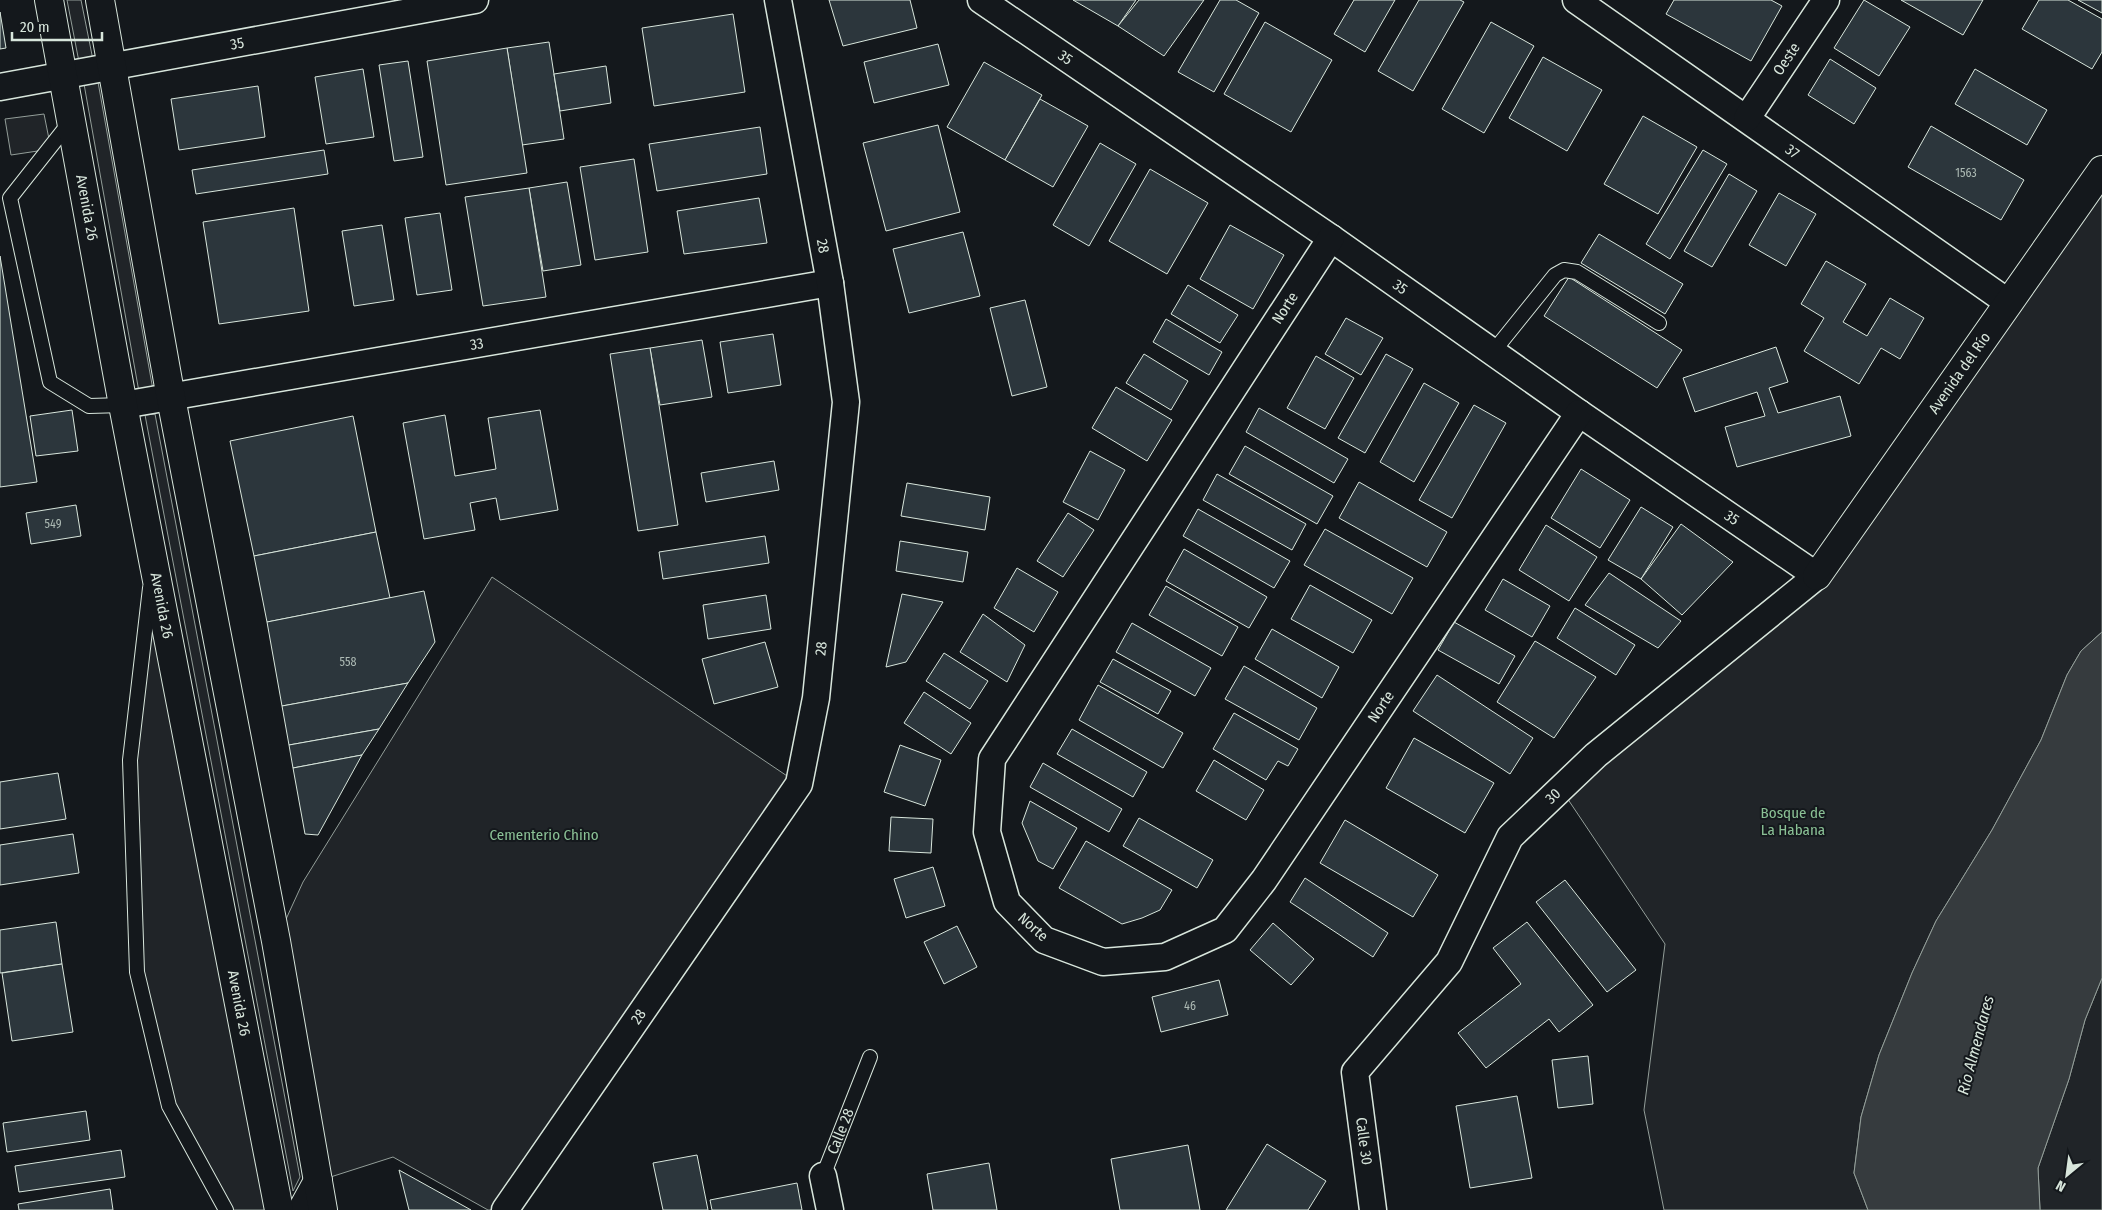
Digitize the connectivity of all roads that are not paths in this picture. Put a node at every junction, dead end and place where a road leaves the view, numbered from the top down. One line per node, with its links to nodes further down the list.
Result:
1 (49, 0): 9 (main road, Avenida 26)
2 (100, 0): 8 (main road)
3 (475, 0): 8 (street, 35)
4 (778, 0): 15 (street, 28)
5 (981, 0): 14 (street, 35)
6 (1576, 0): 11 (street, 37)
7 (1826, 0): 11 (street, Oeste)
8 (112, 67): 9 (street, 35); 19 (main road)
9 (64, 75): 10 (street, 35); 12 (main road, Avenida 26)
10 (0, 87)
11 (1747, 118): 16 (street, 37)
12 (72, 119): 20 (main road, Avenida 26); 20 (lane)
13 (2102, 170): 16 (main road, Avenida del Río)
14 (1331, 238): 18 (street, 35); 21 (street, Norte)
15 (830, 283): 19 (street, 33); 32 (street, 28)
16 (2009, 303): 23 (main road, Avenida del Río)
17 (1659, 323): 18 (lane)
18 (1493, 352): 21 (street, 35)
19 (171, 398): 20 (street, 33); 27 (main road)
20 (123, 405): 22 (main road, Avenida 26)
21 (1579, 413): 23 (street, 35)
22 (154, 560): 28 (lane); 29 (main road, Avenida 26)
23 (1817, 576): 25 (street, 30)
24 (870, 1056): 26 (lane, Calle 28)
25 (1355, 1072): 34 (street, Calle 30)
26 (823, 1176): 33 (street, Calle 28)
27 (318, 1181): 30 (main road); 31 (main road)
28 (226, 1210)
29 (279, 1210)
30 (302, 1210)
31 (323, 1210)
32 (505, 1210)
33 (830, 1210)
34 (1374, 1210)

